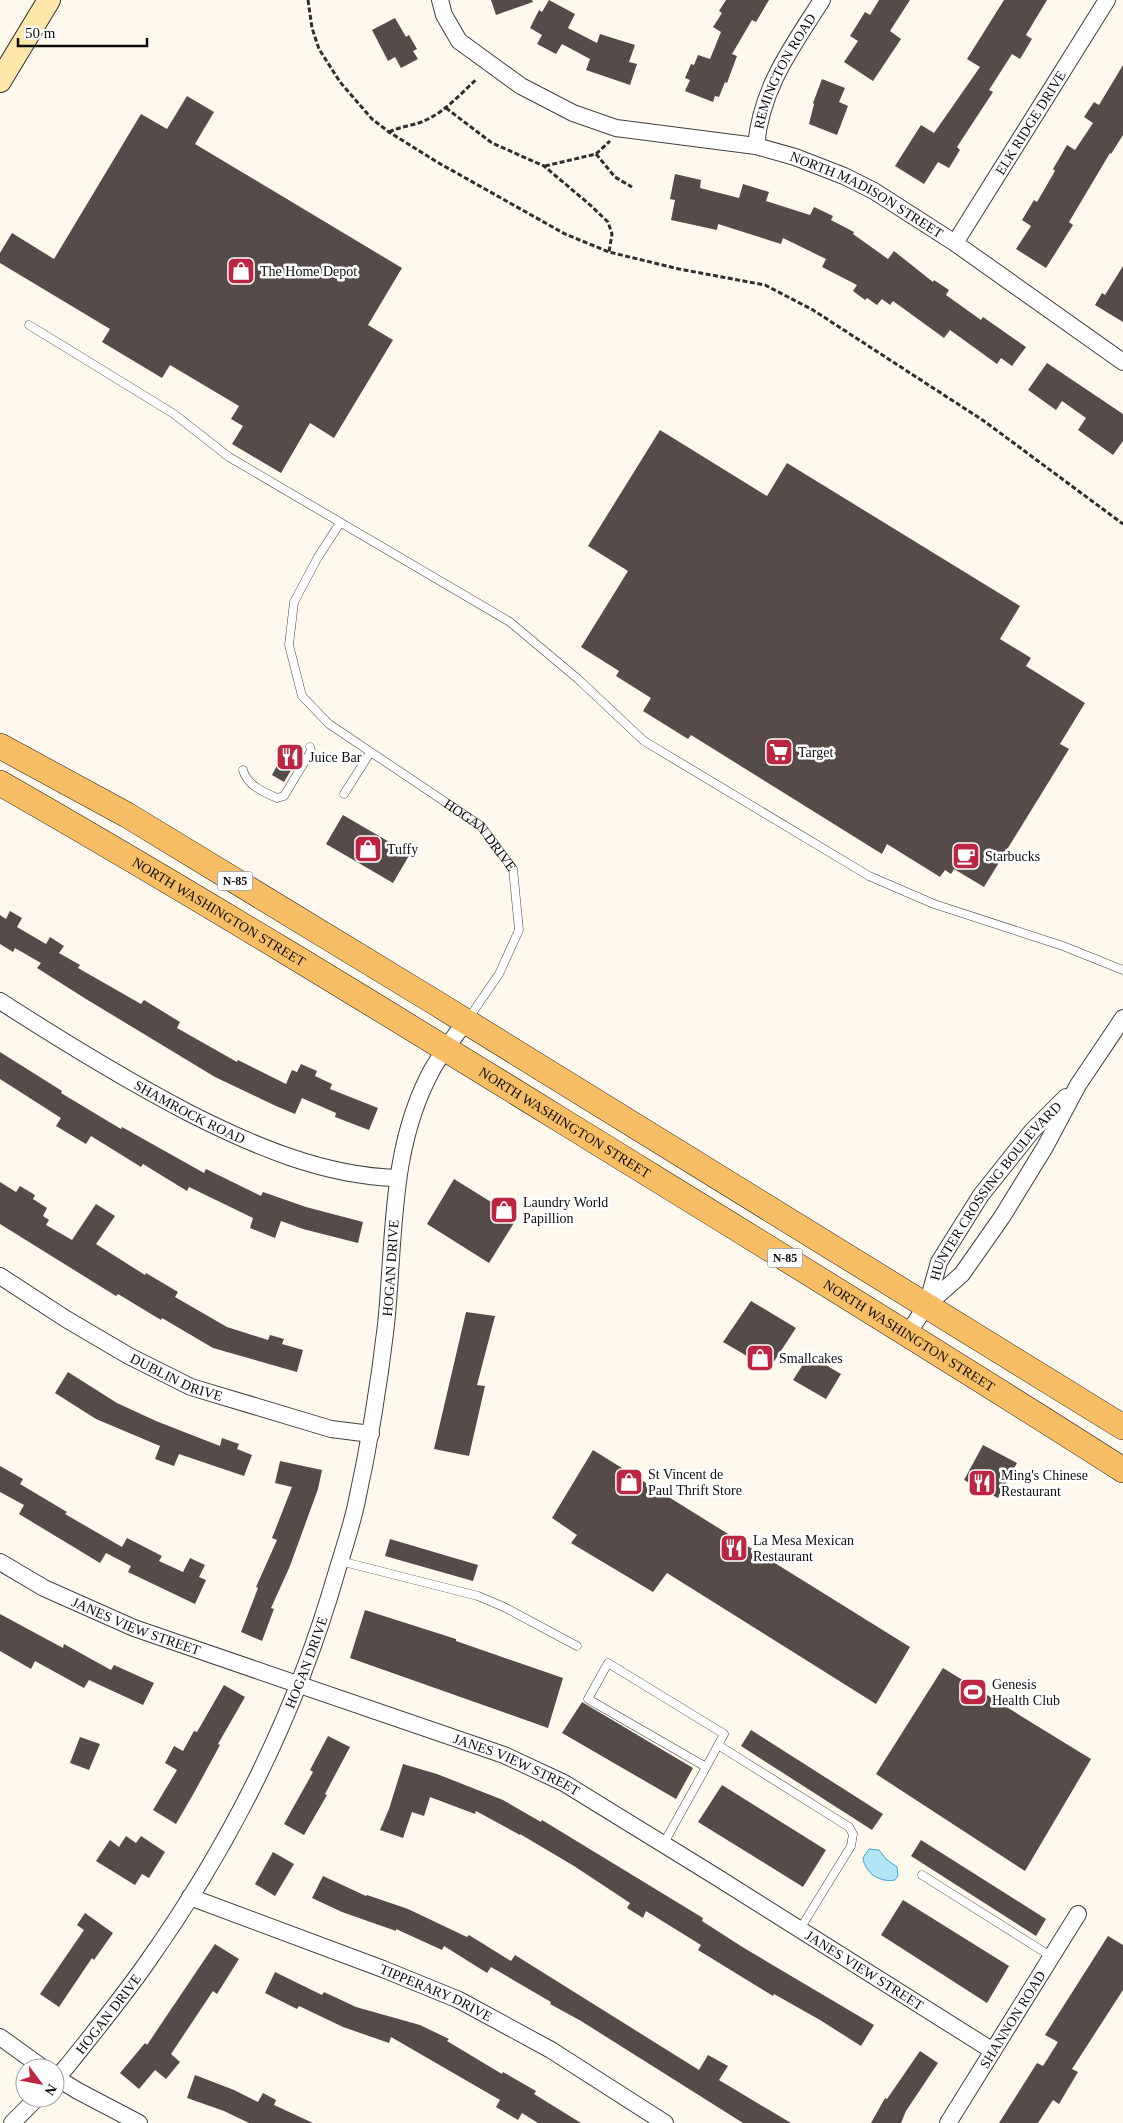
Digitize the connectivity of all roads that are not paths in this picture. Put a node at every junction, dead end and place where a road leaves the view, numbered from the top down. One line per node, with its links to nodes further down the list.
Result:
1 (49, 0): 5 (main road)
2 (440, 0): 6 (street, NORTH MADISON STREET)
3 (822, 0): 6 (street, REMINGTON ROAD)
4 (1107, 0): 7 (street, ELK RIDGE DRIVE)
5 (0, 80)
6 (756, 146): 7 (street, NORTH MADISON STREET)
7 (955, 243): 9 (street, NORTH MADISON STREET)
8 (29, 325): 10 (lane)
9 (1123, 362)
10 (340, 523): 13 (lane, HOGAN DRIVE); 17 (lane)
11 (0, 746): 20 (main road, N-85)
12 (310, 747): 14 (lane)
13 (370, 753): 16 (lane); 20 (lane, HOGAN DRIVE)
14 (243, 770)
15 (0, 783): 21 (main road, NORTH WASHINGTON STREET / N-85)
16 (344, 794)
17 (1123, 970)
18 (0, 1001): 23 (street, SHAMROCK ROAD)
19 (1123, 1018): 22 (street, HUNTER CROSSING BOULEVARD)
20 (466, 1021): 21 (street, HOGAN DRIVE); 25 (main road, N-85)
21 (446, 1048): 23 (street, HOGAN DRIVE); 26 (main road, NORTH WASHINGTON STREET / N-85)
22 (1078, 1085): 25 (street, HUNTER CROSSING BOULEVARD); 25 (street, HUNTER CROSSING BOULEVARD)
23 (397, 1178): 28 (street, HOGAN DRIVE)
24 (0, 1276): 28 (street, DUBLIN DRIVE)
25 (927, 1305): 26 (street, HUNTER CROSSING BOULEVARD); 27 (main road, N-85)
26 (908, 1333): 29 (main road, NORTH WASHINGTON STREET / N-85)
27 (1123, 1427)
28 (370, 1434): 30 (street, HOGAN DRIVE)
29 (1123, 1470)
30 (340, 1561): 32 (lane); 33 (street, HOGAN DRIVE)
31 (0, 1562): 33 (street, JANES VIEW STREET)
32 (577, 1646)
33 (299, 1685): 36 (street, JANES VIEW STREET); 38 (street, HOGAN DRIVE)
34 (718, 1745): 35 (lane); 35 (lane); 40 (lane)
35 (706, 1767): 36 (lane)
36 (663, 1845): 40 (street, JANES VIEW STREET)
37 (922, 1875): 41 (lane)
38 (190, 1897): 45 (street, HOGAN DRIVE); 50 (street, TIPPERARY DRIVE)
39 (1078, 1914): 41 (street, SHANNON ROAD)
40 (800, 1929): 43 (street, JANES VIEW STREET)
41 (1052, 1957): 43 (street, SHANNON ROAD)
42 (0, 2037): 44 (street)
43 (993, 2051): 51 (street, SHANNON ROAD)
44 (29, 2058)
45 (65, 2066)
46 (65, 2083): 49 (street)
47 (27, 2108): 48 (street)
48 (12, 2123)
49 (139, 2123)
50 (665, 2123)
51 (948, 2123)

